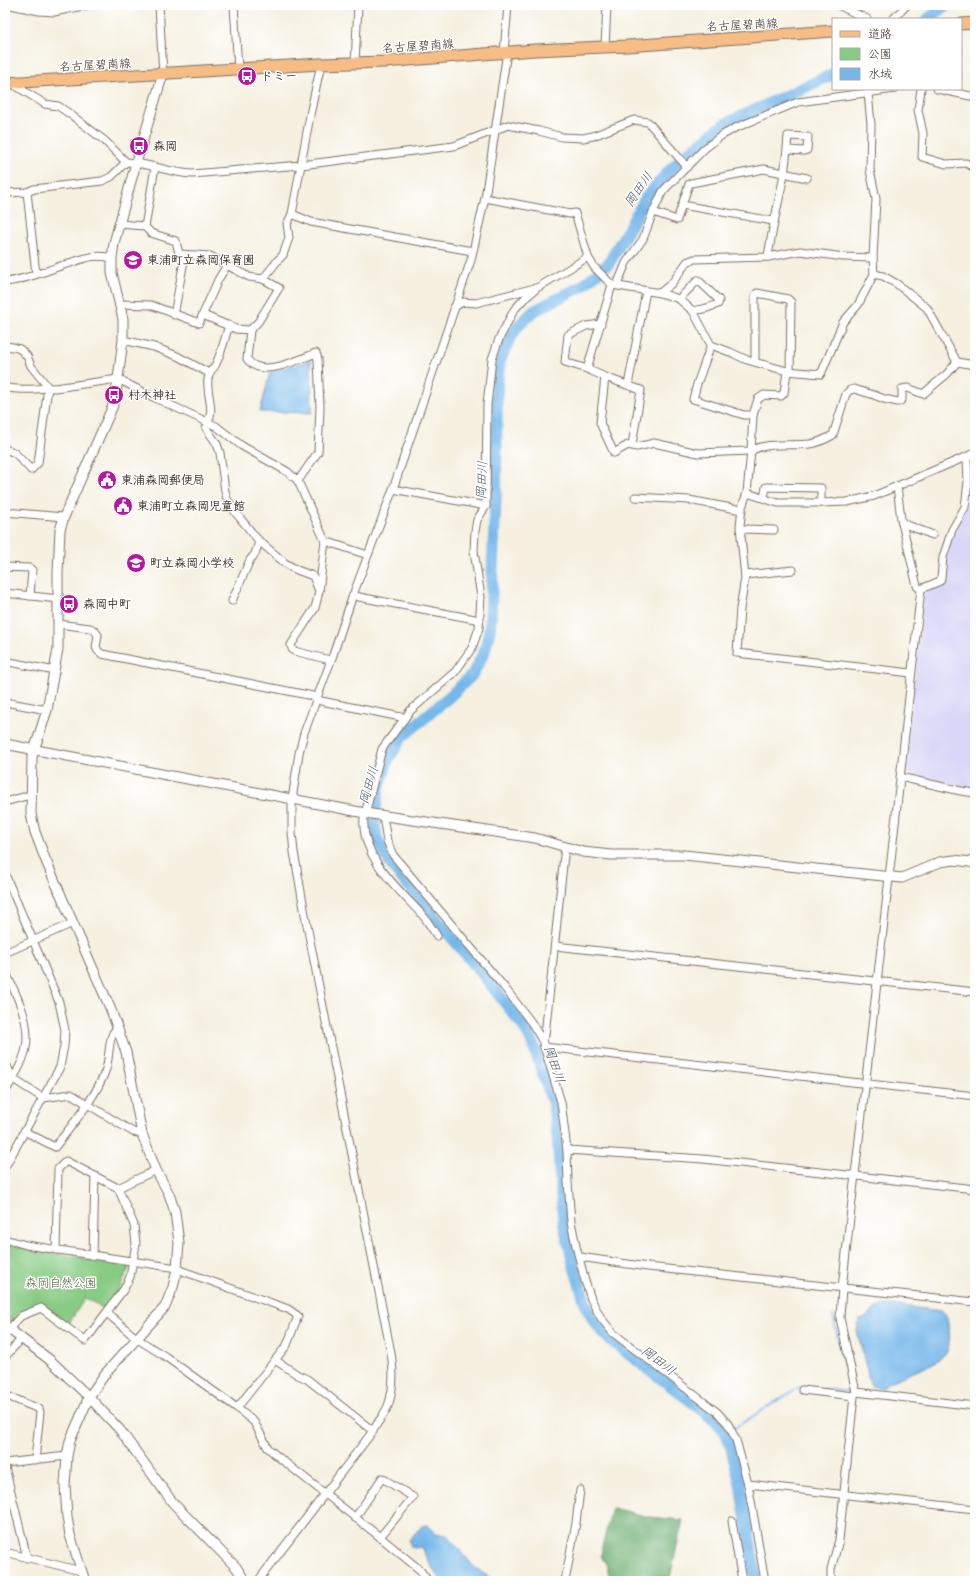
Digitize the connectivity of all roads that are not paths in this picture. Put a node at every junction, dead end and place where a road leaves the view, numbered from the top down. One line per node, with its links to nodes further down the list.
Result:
1 (11, 5): 2 (street)
2 (87, 5)
3 (159, 5): 20 (street)
4 (234, 5): 19 (street)
5 (358, 5): 17 (street)
6 (508, 5): 16 (street)
7 (608, 5): 15 (street)
8 (838, 5): 10 (street)
9 (907, 5): 11 (street)
10 (865, 18)
11 (894, 18)
12 (962, 24): 13 (main road)
13 (975, 24)
14 (832, 31): 15 (main road, 名古屋碧南線)
15 (605, 47): 16 (main road, 名古屋碧南線)
16 (506, 52): 17 (main road, 名古屋碧南線); 27 (street)
17 (355, 63): 18 (main road, 名古屋碧南線)
18 (321, 64): 19 (main road, 名古屋碧南線); 30 (street)
19 (238, 69): 20 (main road, 名古屋碧南線)
20 (163, 74): 21 (main road, 名古屋碧南線); 29 (street)
21 (7, 83): 29 (street)
22 (888, 90): 25 (street)
23 (921, 90): 33 (street)
24 (942, 90): 26 (street)
25 (868, 93): 31 (street); 50 (street)
26 (975, 97)
27 (495, 129): 30 (street); 31 (street); 38 (street)
28 (786, 150): 34 (street)
29 (131, 162): 32 (street); 36 (street); 43 (street)
30 (301, 165): 32 (street); 41 (street)
31 (687, 166): 40 (street)
32 (155, 167): 44 (street)
33 (975, 168)
34 (784, 173): 35 (street); 39 (street); 42 (street)
35 (807, 178)
36 (27, 192): 37 (street); 52 (street)
37 (5, 193)
38 (484, 198): 45 (street); 47 (street)
39 (682, 205): 40 (street); 42 (street)
40 (653, 212): 56 (street)
41 (292, 214): 45 (street); 54 (street)
42 (773, 221): 48 (street)
43 (119, 224): 44 (street); 49 (street)
44 (145, 227): 46 (street)
45 (472, 251): 62 (street)
46 (185, 255): 51 (street); 64 (street)
47 (588, 257): 56 (street); 57 (street)
48 (768, 257): 50 (street); 59 (street)
49 (112, 258): 52 (street); 61 (street)
50 (873, 258): 53 (street)
51 (228, 265): 54 (street); 65 (street)
52 (36, 274): 55 (street)
53 (874, 274): 73 (street); 76 (street)
54 (264, 279): 68 (street)
55 (5, 282)
56 (612, 283): 58 (street); 66 (street)
57 (537, 288): 62 (street); 97 (street)
58 (646, 291): 59 (street); 80 (street)
59 (660, 293): 60 (street)
60 (679, 298): 63 (street); 63 (street)
61 (119, 304): 64 (street); 69 (street)
62 (454, 307): 92 (street)
63 (693, 311): 70 (street)
64 (174, 315): 65 (street)
65 (203, 315): 67 (street)
66 (601, 324): 75 (street); 75 (street)
67 (229, 326): 68 (street); 77 (street)
68 (250, 330): 90 (street)
69 (123, 340): 77 (street); 79 (street)
70 (711, 345): 72 (street); 83 (street)
71 (5, 346): 81 (street)
72 (755, 362): 76 (street); 76 (street)
73 (957, 362): 74 (street); 87 (street)
74 (975, 365)
75 (587, 368): 78 (street)
76 (789, 372): 83 (street)
77 (209, 373): 84 (street)
78 (605, 377): 80 (street); 85 (street)
79 (118, 379): 81 (street); 84 (street); 100 (street)
80 (628, 385): 85 (street)
81 (48, 387): 82 (street); 86 (street)
82 (5, 388)
83 (753, 415): 87 (street)
84 (207, 425): 90 (street); 105 (street)
85 (632, 445): 87 (street)
86 (5, 449)
87 (751, 451): 93 (street)
88 (975, 453): 89 (street)
89 (967, 458): 91 (street); 123 (street)
90 (298, 481): 106 (street)
91 (897, 486): 96 (street); 101 (street)
92 (393, 489): 97 (street); 107 (street)
93 (747, 493): 95 (street); 98 (street)
94 (635, 497): 98 (street)
95 (764, 498): 96 (street); 96 (street)
96 (821, 504)
97 (486, 506): 118 (street)
98 (742, 510): 102 (street)
99 (5, 512): 100 (street)
100 (64, 517): 116 (street)
101 (902, 523): 104 (street); 111 (street)
102 (741, 529): 103 (street); 110 (street)
103 (774, 530)
104 (933, 535)
105 (259, 541): 112 (street); 117 (street)
106 (325, 542): 107 (street); 112 (street)
107 (368, 555): 114 (street)
108 (5, 567): 115 (street)
109 (793, 570): 110 (street)
110 (745, 575): 123 (street)
111 (920, 589)
112 (319, 591): 120 (street)
113 (5, 594): 115 (street)
114 (353, 595): 118 (street); 120 (street)
115 (30, 596): 116 (street)
116 (58, 599): 119 (street)
117 (232, 601)
118 (480, 620): 127 (street)
119 (58, 624): 122 (street); 124 (street)
120 (330, 660): 124 (street)
121 (5, 661): 122 (street)
122 (55, 671): 126 (street)
123 (911, 673): 130 (street)
124 (317, 699): 127 (street); 133 (street)
125 (5, 702): 126 (street)
126 (47, 710): 129 (street)
127 (404, 719): 135 (street)
128 (5, 744): 129 (street)
129 (34, 750): 132 (street); 133 (street)
130 (900, 777): 131 (street); 140 (street)
131 (975, 792)
132 (30, 795): 134 (street); 141 (street)
133 (292, 800): 135 (street); 187 (street)
134 (5, 802)
135 (365, 813): 136 (street); 142 (street)
136 (384, 816): 137 (street); 150 (street)
137 (565, 846): 140 (street); 144 (street)
138 (975, 864): 140 (street)
139 (5, 874): 143 (street)
140 (889, 878): 147 (street)
141 (73, 923): 143 (street); 149 (street)
142 (437, 936)
143 (32, 940): 145 (street); 156 (street)
144 (555, 946): 147 (street); 150 (street)
145 (5, 953)
146 (5, 971): 152 (street)
147 (877, 982): 148 (street); 153 (street)
148 (975, 992)
149 (118, 1029): 157 (street); 159 (street)
150 (543, 1044): 153 (street); 160 (street)
151 (5, 1062): 152 (street)
152 (12, 1079): 154 (street); 156 (street)
153 (866, 1084): 155 (street); 164 (street)
154 (5, 1092)
155 (975, 1096)
156 (43, 1098): 157 (street); 158 (street)
157 (87, 1104): 158 (street); 159 (street)
158 (24, 1131): 161 (street)
159 (142, 1134): 162 (street)
160 (567, 1150): 164 (street); 170 (street)
161 (5, 1167)
162 (156, 1170): 165 (street); 172 (street)
163 (95, 1176): 165 (street); 168 (street); 169 (street)
164 (855, 1177): 166 (street); 173 (street)
165 (118, 1188): 171 (street)
166 (975, 1189)
167 (5, 1239): 168 (street)
168 (56, 1250): 169 (street)
169 (93, 1256): 171 (street)
170 (580, 1257): 173 (street); 192 (street)
171 (134, 1262): 172 (street); 175 (street)
172 (177, 1268): 178 (street); 180 (street)
173 (842, 1288): 174 (street); 182 (street)
174 (975, 1302)
175 (107, 1313): 176 (street); 178 (street)
176 (7, 1327): 177 (street)
177 (22, 1338): 179 (street); 184 (street)
178 (136, 1338): 184 (street); 186 (street)
179 (5, 1357)
180 (275, 1360): 186 (street); 187 (street)
181 (802, 1390): 182 (street)
182 (855, 1394): 185 (street); 195 (street)
183 (5, 1395): 189 (street)
184 (89, 1397): 188 (street); 204 (street)
185 (975, 1406)
186 (237, 1408): 194 (street)
187 (372, 1430): 194 (street)
188 (67, 1456): 189 (street); 202 (street)
189 (35, 1460): 190 (street)
190 (5, 1463)
191 (5, 1467): 201 (street)
192 (748, 1484): 195 (street); 209 (street)
193 (580, 1490): 207 (street)
194 (325, 1494): 197 (street); 205 (street)
195 (844, 1494): 196 (street); 210 (street)
196 (975, 1509)
197 (356, 1518): 199 (street); 199 (street)
198 (732, 1521): 208 (street)
199 (380, 1537): 206 (street)
200 (5, 1552): 201 (street)
201 (27, 1558): 202 (street)
202 (81, 1571): 203 (street)
203 (85, 1581)
204 (245, 1581)
205 (258, 1581)
206 (428, 1581)
207 (565, 1581)
208 (742, 1581)
209 (765, 1581)
210 (831, 1581)

